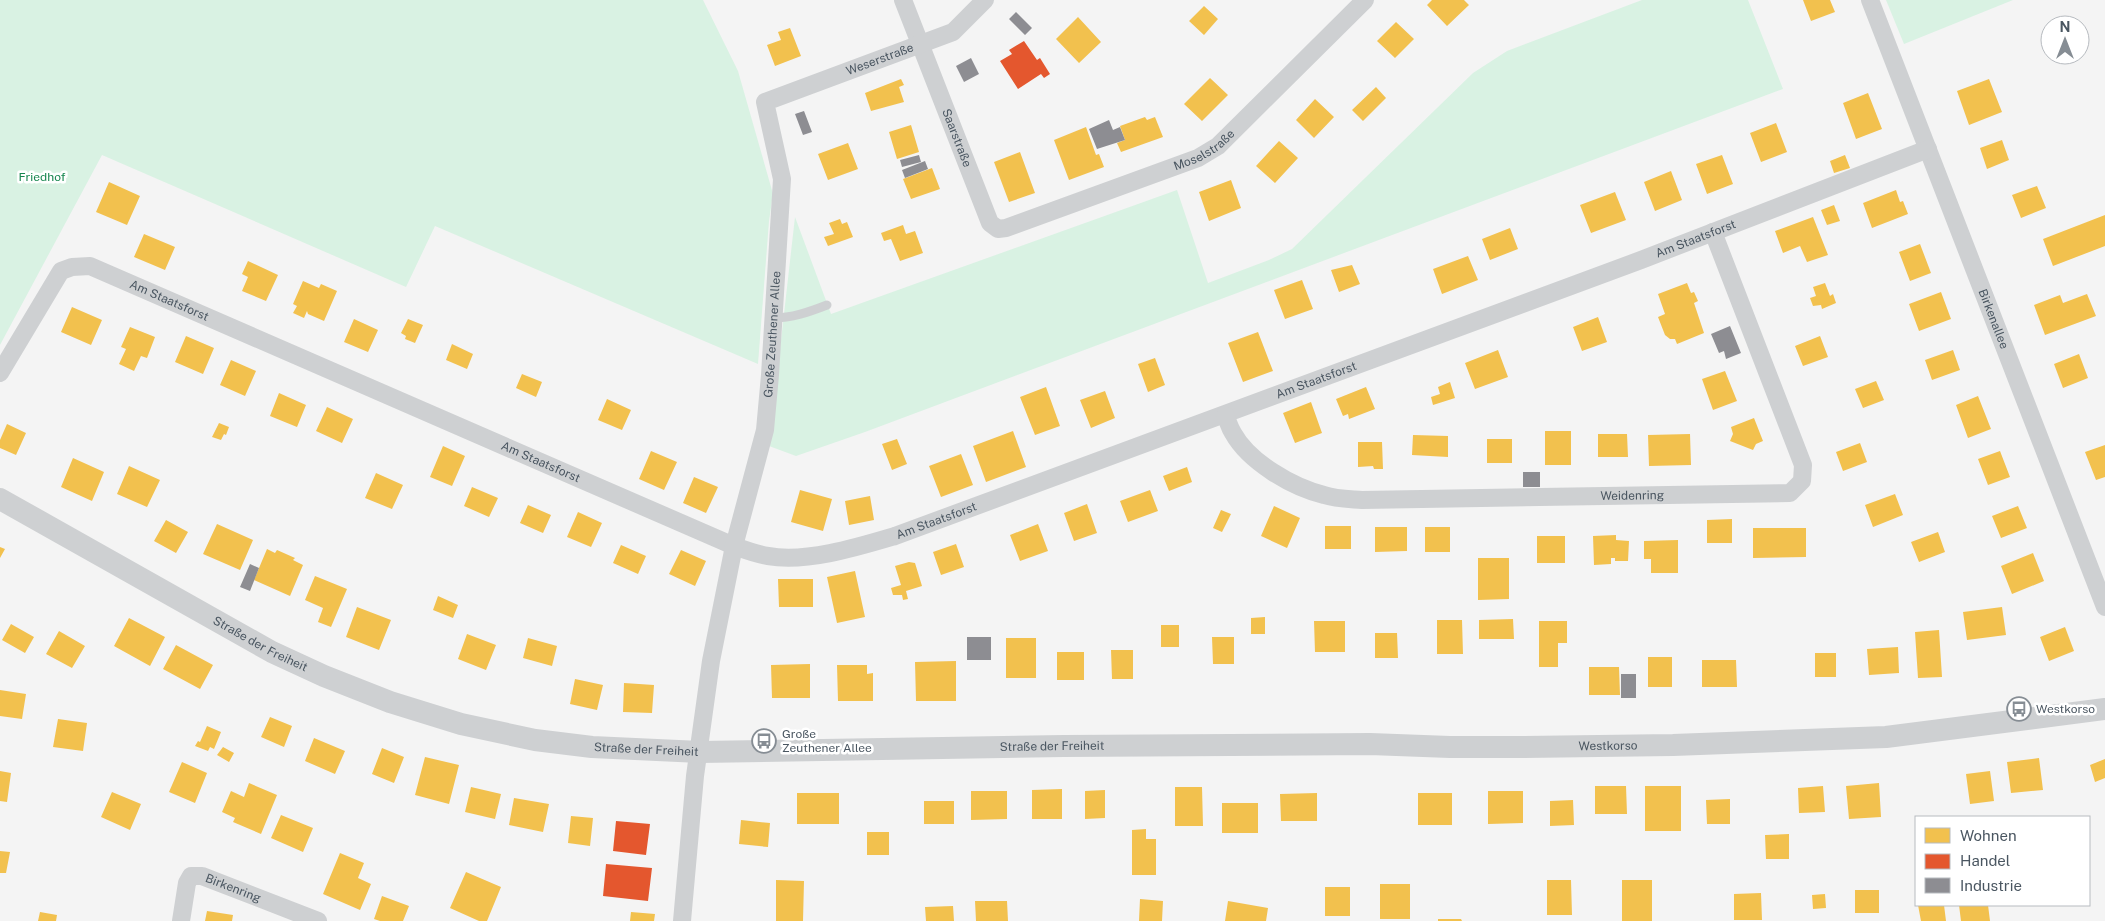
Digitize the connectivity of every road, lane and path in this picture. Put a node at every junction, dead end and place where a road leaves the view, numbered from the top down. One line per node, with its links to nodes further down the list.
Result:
1 (903, 0): 5 (street, Saarstraße)
2 (985, 0): 5 (street, Weserstraße)
3 (1365, 0): 8 (street, Moselstraße)
4 (1870, 0): 7 (street, Birkenallee)
5 (920, 44): 6 (street, Weserstraße); 8 (street, Saarstraße)
6 (764, 102): 11 (street, Große Zeuthener Allee)
7 (1928, 149): 9 (street, Am Staatsforst); 16 (street, Birkenallee)
8 (998, 229)
9 (1713, 232): 13 (street, Am Staatsforst); 13 (street, Weidenring)
10 (827, 305): 11 (lane)
11 (773, 318): 15 (street, Große Zeuthener Allee)
12 (0, 374): 15 (street, Am Staatsforst)
13 (1225, 415): 15 (street, Am Staatsforst)
14 (0, 499): 19 (street, Straße der Freiheit)
15 (734, 546): 19 (street, Große Zeuthener Allee)
16 (2105, 607)
17 (2105, 709): 18 (street, Westkorso)
18 (1348, 744): 19 (street, Straße der Freiheit)
19 (700, 752): 22 (street, Große Zeuthener Allee)
20 (181, 921): 21 (street, Birkenring)
21 (318, 921)
22 (682, 921)

